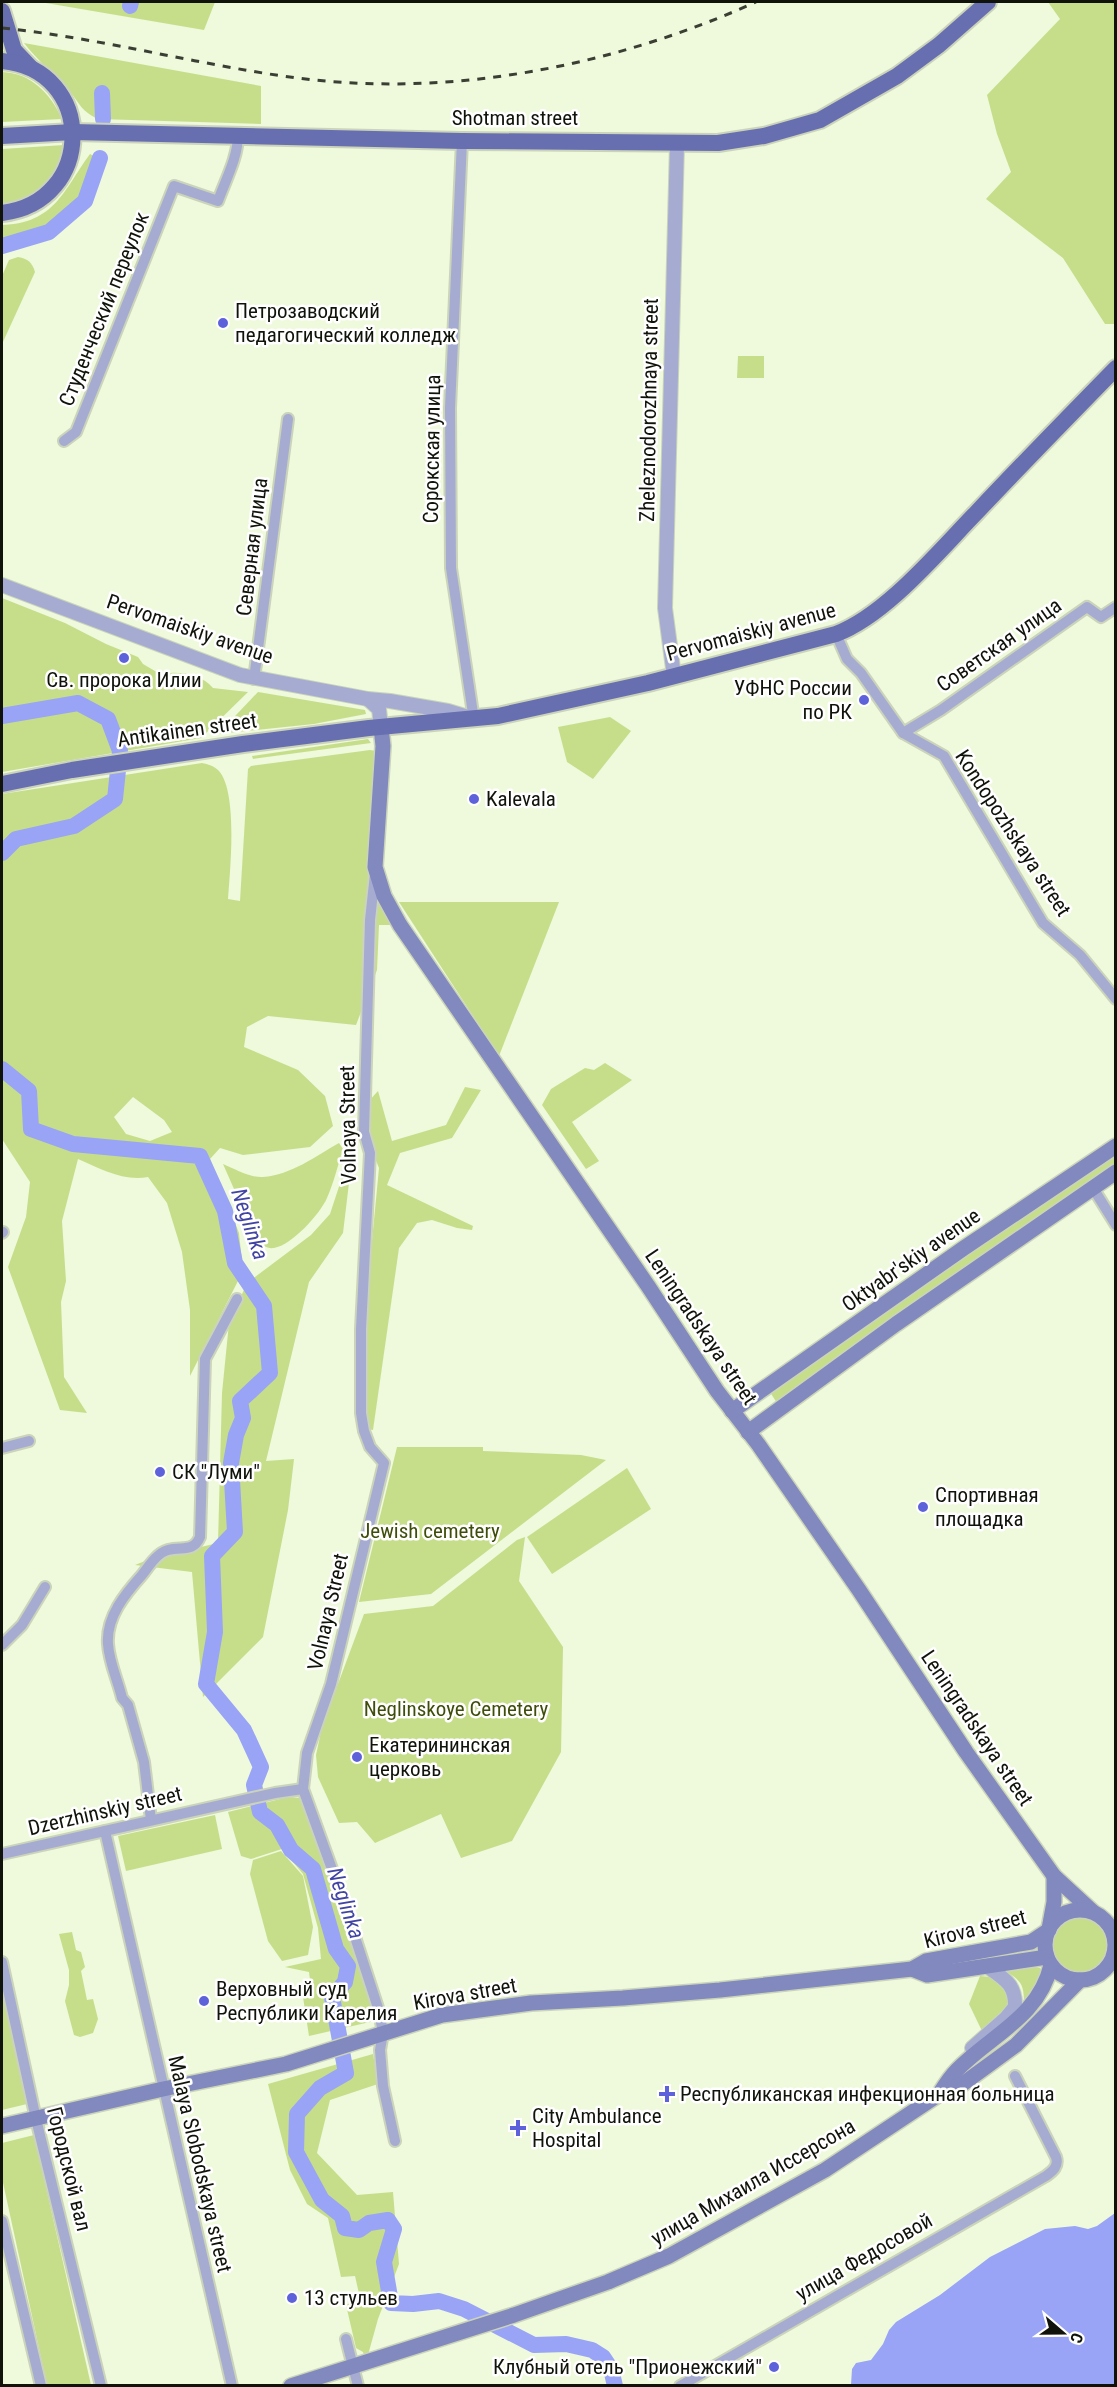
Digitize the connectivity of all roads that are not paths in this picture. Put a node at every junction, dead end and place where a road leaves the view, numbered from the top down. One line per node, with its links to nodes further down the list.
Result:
1 (988, 2): 9 (main road, Shotman street)
2 (2, 12): 4 (main road)
3 (2, 61): 4 (main road)
4 (34, 70): 5 (main road)
5 (73, 132): 6 (main road, Shotman street); 7 (main road, Shotman street); 10 (main road)
6 (238, 135): 8 (main road, Shotman street); 13 (street, Студенческий переулок)
7 (2, 136)
8 (462, 141): 9 (main road, Shotman street); 20 (street, Сорокская улица)
9 (677, 144): 17 (street, Zheleznodorozhnaya street)
10 (2, 213)
11 (1116, 368): 16 (main road, Pervomaiskiy avenue)
12 (288, 419): 18 (street, Северная улица)
13 (64, 441)
14 (2, 585): 18 (street, Pervomaiskiy avenue)
15 (1116, 607): 22 (street, Советская улица)
16 (836, 634): 17 (main road, Pervomaiskiy avenue); 22 (street, Kondopozhskaya street)
17 (674, 676): 20 (main road, Pervomaiskiy avenue)
18 (254, 679): 19 (street, Pervomaiskiy avenue)
19 (368, 699): 20 (street, Pervomaiskiy avenue); 21 (street)
20 (474, 720): 21 (main road, Pervomaiskiy avenue)
21 (381, 727): 23 (main road, Antikainen street); 24 (main road, Leningradskaya street)
22 (903, 733): 25 (street, Kondopozhskaya street)
23 (2, 784)
24 (375, 867): 31 (main road, Leningradskaya street); 37 (street, Volnaya Street)
25 (1116, 999)
26 (1116, 1146): 31 (main road, Oktyabr'skiy avenue)
27 (1116, 1172): 28 (main road)
28 (1092, 1188): 29 (street); 32 (main road)
29 (1116, 1225)
30 (237, 1299): 38 (street)
31 (732, 1411): 32 (main road, Leningradskaya street)
32 (748, 1432): 41 (main road, Leningradskaya street)
33 (29, 1441): 34 (street)
34 (2, 1448)
35 (45, 1587): 36 (street)
36 (2, 1645)
37 (303, 1789): 38 (street, Dzerzhinskiy street); 50 (street, Volnaya Street)
38 (151, 1820): 39 (street, Dzerzhinskiy street)
39 (105, 1831): 40 (street, Dzerzhinskiy street); 53 (street, Malaya Slobodskaya street)
40 (2, 1854)
41 (1054, 1876): 42 (main road, Leningradskaya street); 43 (main road)
42 (1103, 1915): 43 (main road); 44 (main road)
43 (1049, 1930): 45 (main road); 48 (main road, Kirova street)
44 (1115, 1950): 49 (main road)
45 (1049, 1961): 47 (main road, Kirova street); 49 (main road); 51 (main road, улица Михаила Иссерсона)
46 (2, 1962): 55 (street, Городской вал)
47 (988, 1967): 48 (main road, Kirova street); 51 (street)
48 (912, 1969): 50 (main road, Kirova street)
49 (1080, 1980): 54 (main road, улица Михаила Иссерсона)
50 (383, 2033): 53 (main road, Kirova street); 57 (street, Volnaya Street)
51 (956, 2071): 54 (main road, улица Михаила Иссерсона)
52 (1015, 2076): 66 (street, улица Федосовой)
53 (162, 2089): 55 (main road, Kirova street); 63 (street, Malaya Slobodskaya street)
54 (938, 2095): 60 (main road, улица Михаила Иссерсона)
55 (36, 2119): 56 (main road, Kirova street); 62 (street, Городской вал)
56 (2, 2126)
57 (395, 2142)
58 (2, 2221): 61 (street)
59 (346, 2339): 60 (street)
60 (353, 2365): 64 (main road, улица Михаила Иссерсона); 65 (street)
61 (42, 2385)
62 (101, 2385)
63 (232, 2385)
64 (291, 2385)
65 (358, 2385)
66 (680, 2385)

